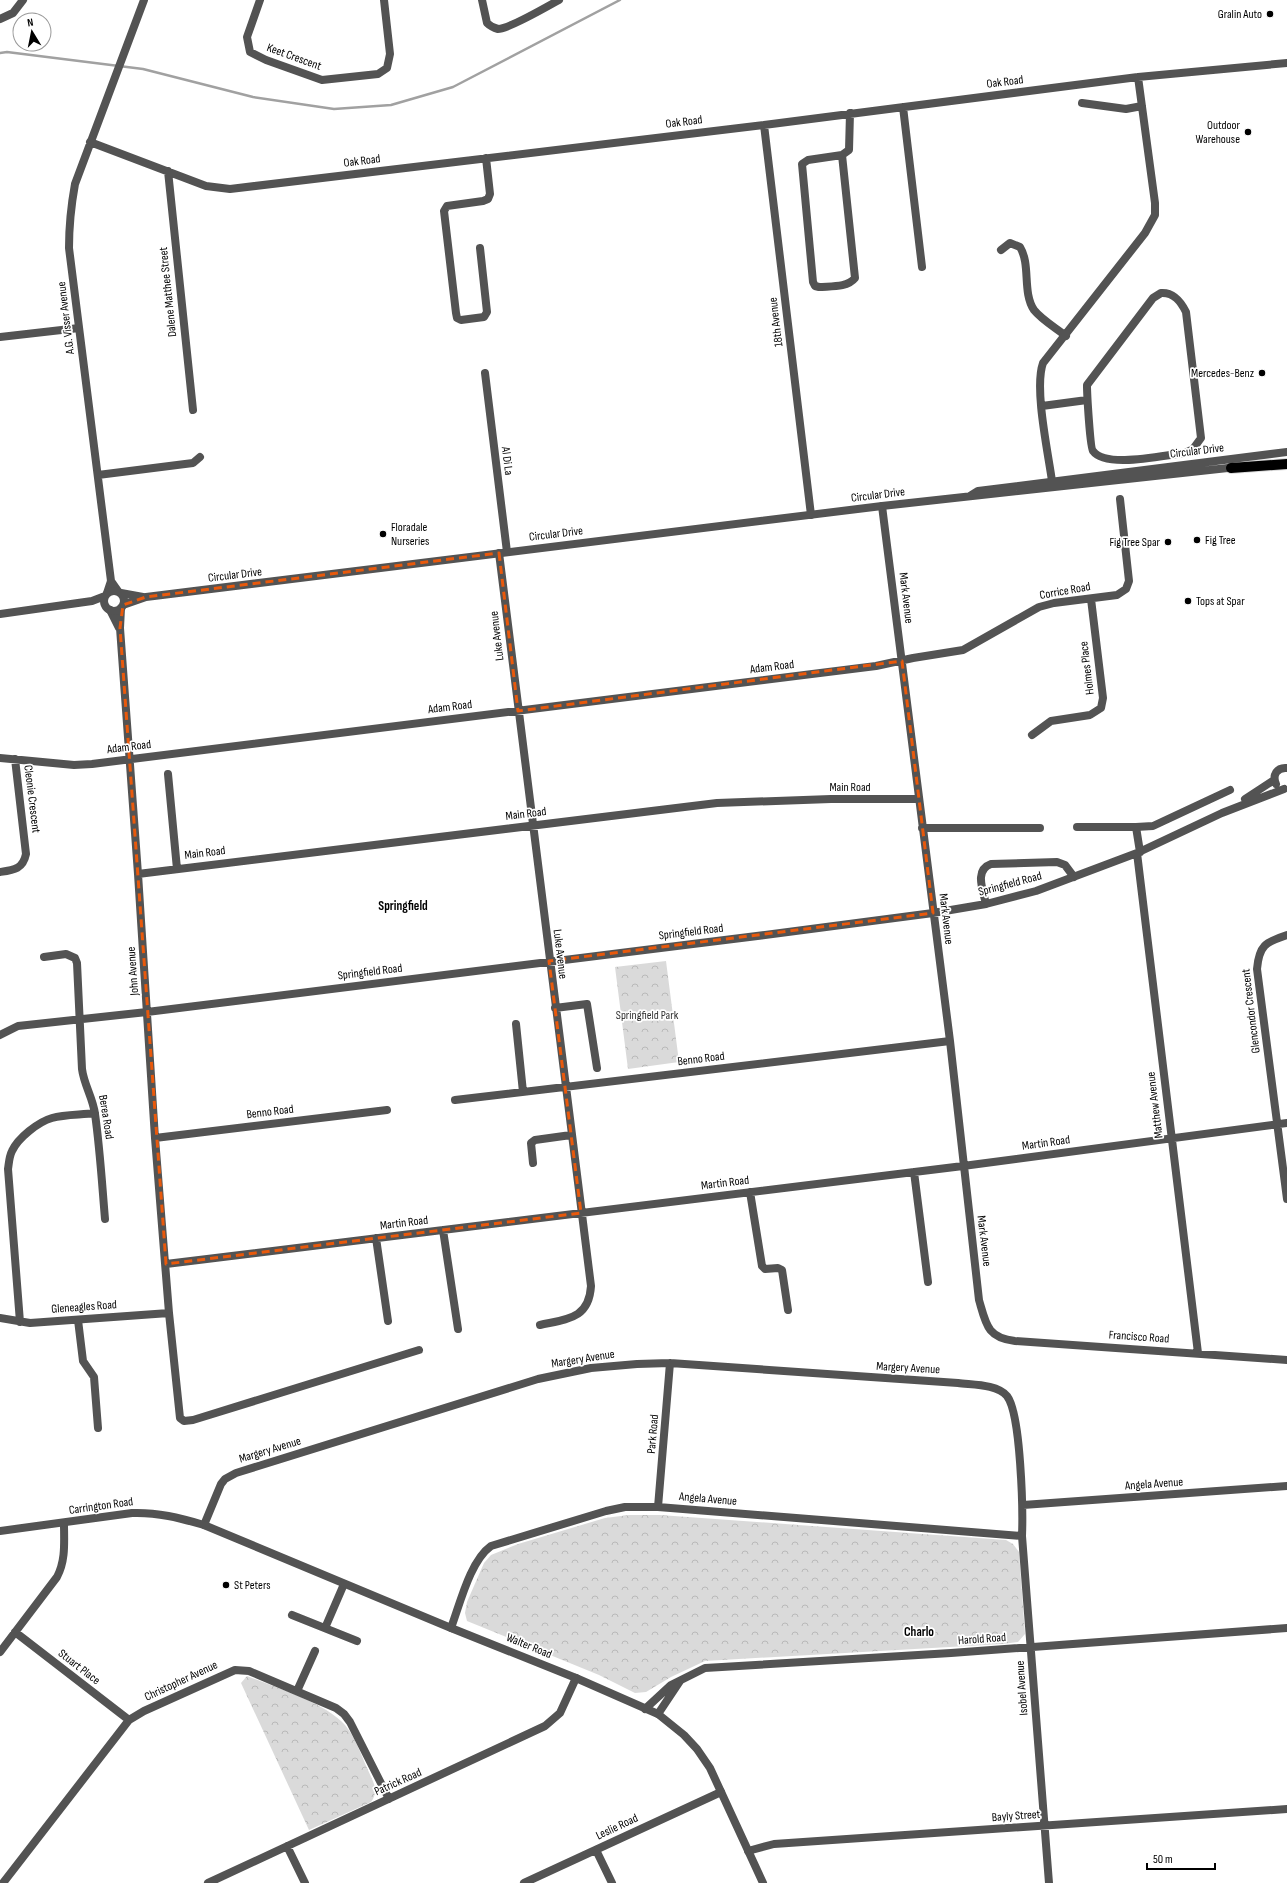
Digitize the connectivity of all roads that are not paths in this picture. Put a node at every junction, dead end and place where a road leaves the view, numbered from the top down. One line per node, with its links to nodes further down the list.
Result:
1 (24, 0): 7 (street)
2 (144, 0): 15 (street, A.G. Visser Avenue)
3 (260, 0): 4 (street, Keet Crescent)
4 (384, 0)
5 (482, 0): 6 (street)
6 (559, 0)
7 (0, 19)
8 (1287, 63): 9 (street, Oak Road)
9 (1138, 77): 11 (street); 12 (street, Oak Road)
10 (1082, 103): 11 (street)
11 (1142, 106): 23 (street)
12 (903, 107): 13 (street, Oak Road); 21 (street)
13 (850, 113): 14 (street, Oak Road); 16 (street)
14 (764, 125): 17 (street, Oak Road); 39 (street, 18th Avenue)
15 (90, 142): 18 (street, Oak Road); 22 (street, A.G. Visser Avenue)
16 (842, 155): 16 (street)
17 (486, 158): 18 (street, Oak Road); 19 (street)
18 (168, 171): 28 (street, Dalene Matthee Street)
19 (480, 248)
20 (1002, 250): 23 (street)
21 (922, 266)
22 (79, 328): 24 (street); 34 (street, A.G. Visser Avenue)
23 (1066, 336): 27 (street)
24 (0, 337)
25 (485, 373): 40 (street, Al Di La)
26 (1087, 400): 26 (street); 27 (street)
27 (1042, 406): 35 (street)
28 (193, 410)
29 (1287, 452): 35 (street, Circular Drive)
30 (200, 457): 34 (street)
31 (1287, 460): 33 (street, Circular Drive)
32 (1287, 464): 33 (main road)
33 (1231, 468): 36 (street, Circular Drive)
34 (98, 475): 41 (street, A.G. Visser Avenue)
35 (1052, 481): 36 (street, Circular Drive)
36 (970, 496): 38 (street, Circular Drive)
37 (1120, 499): 45 (street, Corrice Road)
38 (882, 506): 39 (street, Circular Drive); 51 (street, Mark Avenue)
39 (811, 515): 40 (street, Circular Drive)
40 (503, 553): 44 (street, Circular Drive); 52 (street, Luke Avenue)
41 (111, 581): 42 (street, A.G. Visser Avenue); 43 (street, A.G. Visser Avenue)
42 (119, 592): 43 (street); 44 (street, Circular Drive); 47 (street)
43 (106, 594): 46 (street); 48 (street)
44 (146, 597): 47 (street, Circular Drive)
45 (1091, 599): 51 (street, Corrice Road); 53 (street, Holmes Place)
46 (92, 601): 48 (street); 49 (street)
47 (122, 606): 48 (street); 50 (street, John Avenue)
48 (108, 609): 50 (street, John Avenue)
49 (0, 614)
50 (120, 628): 55 (street, John Avenue)
51 (902, 661): 52 (street, Adam Road); 62 (street, Mark Avenue)
52 (518, 711): 55 (street, Adam Road); 64 (street, Luke Avenue)
53 (1032, 734)
54 (0, 758): 56 (street, Adam Road)
55 (130, 758): 56 (street, Adam Road); 72 (street, John Avenue)
56 (15, 759): 71 (street, Cleonie Crescent)
57 (1287, 768): 59 (street, Springfield Road)
58 (168, 774): 70 (street)
59 (1274, 780): 60 (street); 63 (street, Springfield Road)
60 (1285, 788): 63 (street, Springfield Road)
61 (1230, 790): 66 (street)
62 (918, 799): 64 (street, Main Road); 67 (street, Mark Avenue)
63 (1222, 813): 69 (street, Springfield Road)
64 (532, 825): 70 (street, Main Road); 78 (street, Luke Avenue)
65 (1077, 827): 66 (street)
66 (1136, 827): 69 (street, Matthew Avenue)
67 (922, 828): 68 (street); 75 (street, Mark Avenue)
68 (1040, 828)
69 (1138, 852): 73 (street, Springfield Road); 95 (street, Matthew Avenue)
70 (177, 869): 72 (street, Main Road)
71 (0, 872)
72 (138, 874): 80 (street, John Avenue)
73 (1074, 877): 74 (street, Springfield Road); 74 (street)
74 (986, 904): 75 (street, Springfield Road)
75 (933, 913): 78 (street, Springfield Road); 84 (street, Mark Avenue)
76 (1287, 935): 92 (street, Glencondor Crescent)
77 (44, 957): 81 (street, Berea Road)
78 (549, 961): 79 (street, Luke Avenue); 80 (street, Springfield Road)
79 (555, 1008): 85 (street); 86 (street, Luke Avenue)
80 (147, 1012): 81 (street); 94 (street, John Avenue)
81 (80, 1019): 83 (street); 90 (street, Berea Road)
82 (516, 1024): 87 (street)
83 (1, 1032)
84 (950, 1041): 86 (street, Benno Road); 97 (street, Mark Avenue)
85 (597, 1068)
86 (565, 1087): 87 (street, Benno Road); 93 (street, Luke Avenue)
87 (523, 1092): 88 (street, Benno Road)
88 (455, 1100)
89 (387, 1110): 94 (street, Benno Road)
90 (95, 1114): 102 (street, Berea Road); 112 (street)
91 (1287, 1123): 92 (street, Martin Road)
92 (1277, 1124): 95 (street, Martin Road); 100 (street)
93 (571, 1135): 96 (street); 101 (street, Luke Avenue)
94 (156, 1138): 105 (street, John Avenue)
95 (1171, 1138): 97 (street, Martin Road); 117 (street, Matthew Avenue)
96 (533, 1163)
97 (963, 1166): 98 (street, Martin Road); 115 (street, Mark Avenue)
98 (914, 1172): 99 (street, Martin Road); 106 (street)
99 (750, 1192): 101 (street, Martin Road); 107 (street)
100 (1287, 1199)
101 (581, 1213): 103 (street, Martin Road); 113 (street, Luke Avenue)
102 (105, 1219)
103 (443, 1230): 104 (street, Martin Road); 114 (street)
104 (376, 1238): 105 (street, Martin Road); 111 (street)
105 (166, 1264): 108 (street, John Avenue)
106 (928, 1282)
107 (788, 1310)
108 (169, 1313): 110 (street, Gleneagles Road); 116 (street, John Avenue)
109 (0, 1318): 112 (street, Gleneagles Road)
110 (78, 1320): 112 (street, Gleneagles Road); 121 (street)
111 (388, 1321)
112 (20, 1322)
113 (540, 1325)
114 (458, 1329)
115 (992, 1334): 117 (street, Francisco Road)
116 (419, 1350)
117 (1198, 1353): 118 (street, Francisco Road)
118 (1287, 1360)
119 (670, 1363): 120 (street, Margery Avenue); 124 (street, Park Road); 126 (street, Margery Avenue)
120 (1008, 1396): 123 (street, Isobel Avenue)
121 (98, 1428)
122 (1287, 1486): 123 (street, Angela Avenue)
123 (1023, 1505): 128 (street, Isobel Avenue)
124 (658, 1507): 128 (street, Angela Avenue); 132 (street, Angela Avenue)
125 (64, 1523): 126 (street, Carrington Road); 127 (street, Carrington Road); 134 (street)
126 (204, 1525): 129 (street, Walter Road)
127 (0, 1531)
128 (1022, 1536): 136 (street, Isobel Avenue)
129 (344, 1584): 131 (street); 132 (street, Walter Road)
130 (292, 1614): 131 (street)
131 (325, 1628): 135 (street)
132 (451, 1628): 139 (street, Walter Road)
133 (1287, 1628): 136 (street, Harold Road)
134 (15, 1632): 138 (street); 144 (street, Stuart Place)
135 (357, 1641)
136 (1032, 1647): 140 (street, Harold Road); 148 (street, Isobel Avenue)
137 (314, 1651): 141 (street)
138 (0, 1652)
139 (576, 1678): 142 (street, Walter Road); 146 (street, Patrick Road)
140 (681, 1680): 142 (street, Harold Road); 143 (street)
141 (297, 1691): 144 (street, Christopher Avenue); 146 (street, Christopher Avenue)
142 (645, 1709): 143 (street, Walter Road)
143 (658, 1714): 145 (street, Walter Road)
144 (129, 1720): 152 (street, Christopher Avenue)
145 (721, 1792): 150 (street, Leslie Road); 151 (street, Walter Road)
146 (389, 1799): 149 (street, Patrick Road)
147 (1287, 1809): 148 (street, Bayly Street)
148 (1044, 1826): 151 (street, Bayly Street); 158 (street, Isobel Avenue)
149 (288, 1846): 153 (street, Patrick Road); 154 (street)
150 (596, 1850): 155 (street, Leslie Road); 156 (street)
151 (748, 1851): 157 (street, Walter Road)
152 (3, 1883)
153 (208, 1883)
154 (305, 1883)
155 (524, 1883)
156 (612, 1883)
157 (763, 1883)
158 (1048, 1883)

